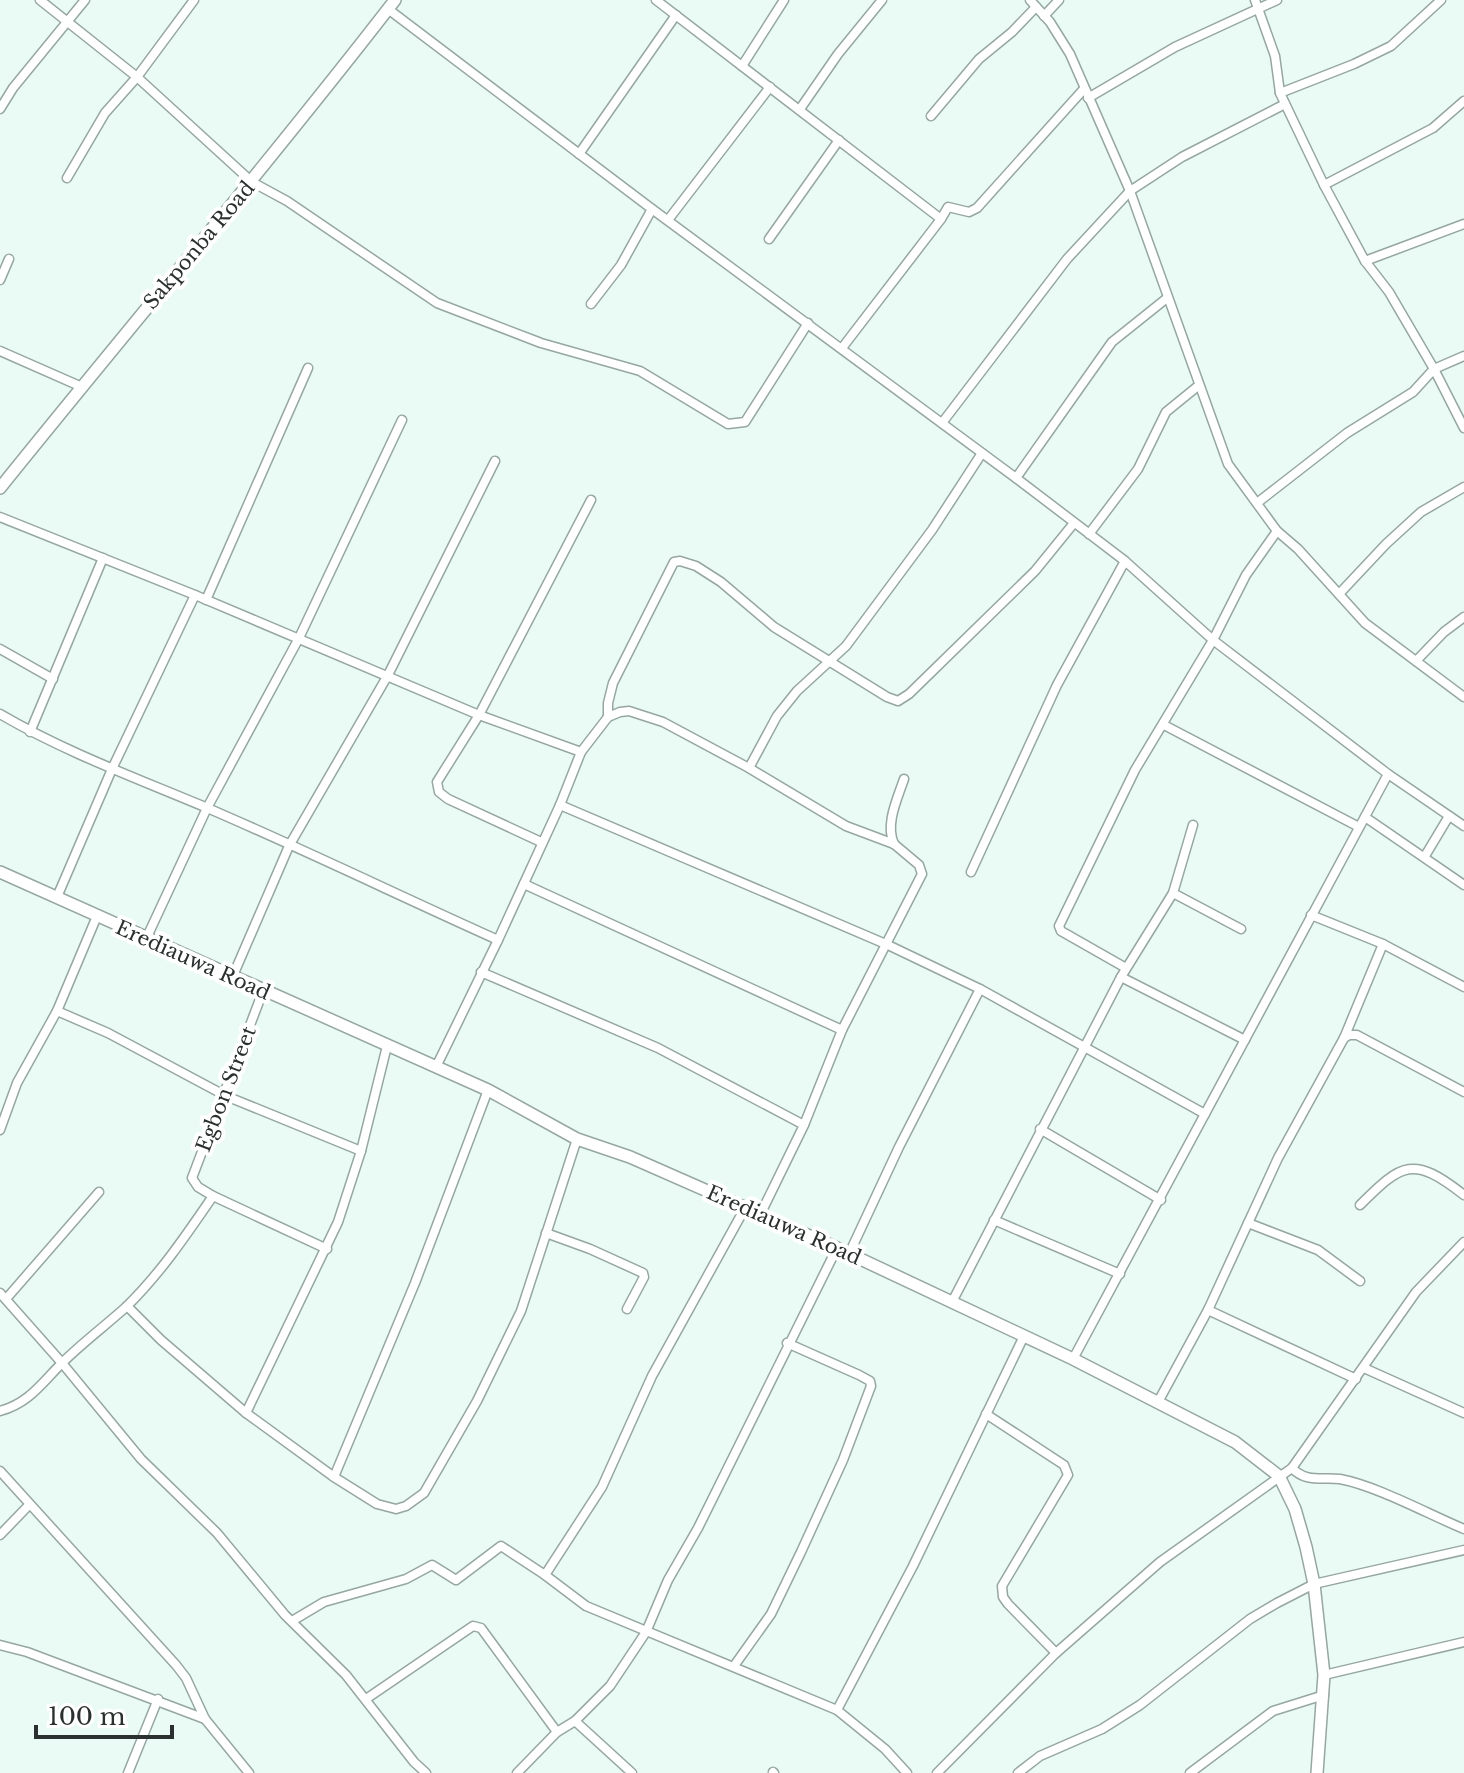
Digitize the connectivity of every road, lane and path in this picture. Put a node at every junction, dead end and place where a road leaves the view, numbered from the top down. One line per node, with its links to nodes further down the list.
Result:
1 (40, 0): 15 (street)
2 (85, 0): 15 (street)
3 (194, 0): 17 (street)
4 (656, 0): 13 (street)
5 (784, 0): 16 (street)
6 (882, 0): 24 (street)
7 (1059, 0): 14 (street)
8 (1277, 0): 11 (street)
9 (1441, 0): 19 (street)
10 (1033, 3): 14 (street); 25 (street)
11 (1257, 4): 19 (street); 20 (street)
12 (392, 5): 27 (street); 29 (street, Sakponba Road)
13 (676, 15): 16 (street); 27 (street)
14 (1044, 16): 20 (street)
15 (66, 24): 17 (street); 23 (street)
16 (742, 66): 18 (street)
17 (137, 77): 28 (street); 29 (street)
18 (770, 87): 24 (street); 34 (street)
19 (1280, 93): 22 (street)
20 (1086, 94): 31 (street); 33 (street)
21 (1464, 101): 30 (street)
22 (1285, 104): 30 (street); 31 (street)
23 (0, 109)
24 (800, 109): 26 (street)
25 (931, 116)
26 (839, 140): 33 (street); 36 (street)
27 (579, 154): 32 (street)
28 (67, 178)
29 (252, 182): 42 (street); 49 (street, Sakponba Road)
30 (1324, 185): 38 (street)
31 (1130, 191): 40 (street); 51 (street)
32 (652, 209): 34 (street); 41 (street)
33 (941, 219): 43 (street)
34 (668, 220): 42 (street)
35 (1463, 225): 38 (street)
36 (769, 239)
37 (9, 259): 39 (street)
38 (1365, 261): 47 (street)
39 (0, 280)
40 (1167, 298): 48 (street); 55 (street)
41 (591, 304)
42 (808, 323): 43 (street)
43 (842, 348): 51 (street)
44 (0, 351): 49 (street)
45 (1464, 356): 47 (street)
46 (308, 368): 68 (street)
47 (1434, 369): 52 (street); 59 (street)
48 (1198, 386): 59 (street); 63 (street)
49 (82, 387): 57 (street, Sakponba Road)
50 (402, 420): 70 (street)
51 (942, 423): 53 (street)
52 (1464, 428)
53 (982, 453): 55 (street); 74 (street)
54 (495, 461): 75 (street)
55 (1016, 478): 61 (street)
56 (1464, 487): 66 (street)
57 (0, 488)
58 (591, 500): 79 (street)
59 (1257, 503): 62 (street)
60 (0, 517): 64 (street)
61 (1074, 523): 63 (street); 74 (street)
62 (1277, 531): 66 (street); 71 (street)
63 (1089, 534): 65 (street)
64 (103, 558): 67 (street); 76 (street)
65 (1125, 561): 71 (street); 99 (street)
66 (1339, 594): 73 (street)
67 (195, 595): 68 (street); 85 (street)
68 (206, 600): 70 (street)
69 (1464, 617): 73 (street)
70 (299, 638): 75 (street); 89 (street)
71 (1213, 640): 81 (street); 86 (street)
72 (0, 649): 76 (street)
73 (1416, 661): 77 (street)
74 (829, 662): 80 (street); 84 (street)
75 (388, 675): 79 (street); 97 (street)
76 (53, 679): 82 (street)
77 (1464, 697)
78 (0, 714): 82 (street)
79 (479, 715): 83 (street); 95 (street)
80 (608, 717): 83 (street); 84 (street)
81 (1164, 725): 94 (street); 113 (street)
82 (30, 732): 85 (street)
83 (581, 752): 88 (street)
84 (749, 768): 96 (street)
85 (112, 769): 89 (street); 104 (street)
86 (1388, 774): 90 (street); 91 (street)
87 (904, 779): 96 (street)
88 (560, 805): 95 (street); 111 (street)
89 (207, 808): 97 (street); 108 (street)
90 (1449, 816): 93 (street); 98 (street)
91 (1365, 817): 94 (street); 98 (street)
92 (1193, 825): 103 (street)
93 (1464, 826)
94 (1359, 827): 105 (street)
95 (541, 842): 101 (street)
96 (894, 844): 111 (street)
97 (289, 846): 109 (street); 114 (street)
98 (1425, 856): 102 (street)
99 (971, 872)
100 (1, 876): 104 (street, Erediauwa Road)
101 (524, 884): 109 (street); 119 (street)
102 (1464, 885)
103 (1173, 893): 107 (street); 113 (street)
104 (57, 897): 106 (street, Erediauwa Road)
105 (1311, 915): 110 (street); 121 (street)
106 (97, 916): 108 (street, Erediauwa Road); 118 (street)
107 (1241, 929)
108 (146, 939): 114 (street, Erediauwa Road)
109 (498, 940): 112 (street)
110 (1383, 944): 115 (street); 120 (street)
111 (888, 945): 116 (street); 119 (street)
112 (481, 972): 124 (street); 129 (street)
113 (1123, 972): 121 (street); 123 (street)
114 (232, 978): 117 (street, Erediauwa Road)
115 (1464, 987)
116 (980, 989): 123 (street); 147 (street)
117 (263, 991): 122 (street, Erediauwa Road); 127 (street, Egbon Street)
118 (57, 1011): 127 (street); 131 (street)
119 (842, 1030): 129 (street)
120 (1344, 1038): 126 (street); 142 (street)
121 (1245, 1040): 128 (street)
122 (387, 1046): 124 (street, Erediauwa Road); 133 (street)
123 (1084, 1046): 128 (street); 130 (street)
124 (436, 1067): 125 (street, Erediauwa Road)
125 (488, 1090): 132 (street, Erediauwa Road); 169 (street)
126 (1464, 1092)
127 (226, 1096): 133 (street); 136 (street, Egbon Street)
128 (1205, 1114): 137 (street)
129 (804, 1125): 140 (street)
130 (1040, 1129): 137 (street); 141 (street)
131 (0, 1130)
132 (577, 1139): 139 (street, Erediauwa Road); 143 (street)
133 (361, 1151): 146 (street)
134 (99, 1192): 150 (street)
135 (1464, 1195): 138 (street)
136 (213, 1196): 146 (street); 152 (street)
137 (1161, 1200): 148 (street)
138 (1360, 1205)
139 (745, 1208): 140 (street, Erediauwa Road); 174 (street)
140 (760, 1215): 145 (street, Erediauwa Road)
141 (994, 1220): 148 (street); 151 (street)
142 (1248, 1223): 149 (street); 154 (street)
143 (546, 1233): 153 (street); 169 (street)
144 (1464, 1242): 159 (street)
145 (837, 1248): 147 (street, Erediauwa Road); 156 (street)
146 (327, 1249): 163 (street)
147 (849, 1254): 151 (street, Erediauwa Road)
148 (1120, 1274): 157 (street)
149 (1360, 1281)
150 (3, 1296): 158 (street)
151 (952, 1302): 155 (street, Erediauwa Road)
152 (127, 1306): 158 (street); 163 (street)
153 (627, 1309)
154 (1208, 1310): 160 (street); 161 (street)
155 (1024, 1336): 157 (street, Erediauwa Road); 165 (street)
156 (787, 1343): 177 (street); 181 (street)
157 (1073, 1359): 161 (street, Erediauwa Road)
158 (62, 1363): 162 (street); 176 (street)
159 (1364, 1368): 160 (street); 164 (street)
160 (1356, 1379): 166 (street)
161 (1158, 1402): 168 (street, Erediauwa Road)
162 (0, 1411)
163 (246, 1413): 169 (street)
164 (1464, 1413)
165 (986, 1414): 180 (street); 186 (street)
166 (1292, 1468): 168 (street); 171 (street)
167 (0, 1471): 170 (street)
168 (1279, 1476): 175 (street, Erediauwa Road); 180 (street)
169 (334, 1477)
170 (29, 1505): 172 (street); 187 (street)
171 (1464, 1529)
172 (0, 1535)
173 (1464, 1550): 175 (street)
174 (545, 1575): 176 (street); 177 (street)
175 (1314, 1584): 182 (street, Erediauwa Road); 199 (street)
176 (292, 1621): 185 (street)
177 (646, 1632): 181 (street); 188 (street)
178 (1464, 1642): 182 (street)
179 (0, 1645): 184 (street)
180 (1056, 1653): 198 (street)
181 (734, 1666): 186 (street)
182 (1324, 1675): 183 (street, Erediauwa Road)
183 (1324, 1695): 200 (street); 201 (street, Erediauwa Road)
184 (158, 1699): 187 (street); 191 (street)
185 (366, 1699): 189 (street); 194 (street)
186 (837, 1710): 197 (street)
187 (205, 1719): 190 (street)
188 (575, 1721): 189 (street); 196 (street)
189 (557, 1732): 195 (street)
190 (241, 1763): 192 (street); 193 (street)
191 (128, 1773)
192 (234, 1773)
193 (249, 1773)
194 (426, 1773)
195 (517, 1773)
196 (632, 1773)
197 (907, 1773)
198 (937, 1773)
199 (1018, 1773)
200 (1190, 1773)
201 (1317, 1773)

